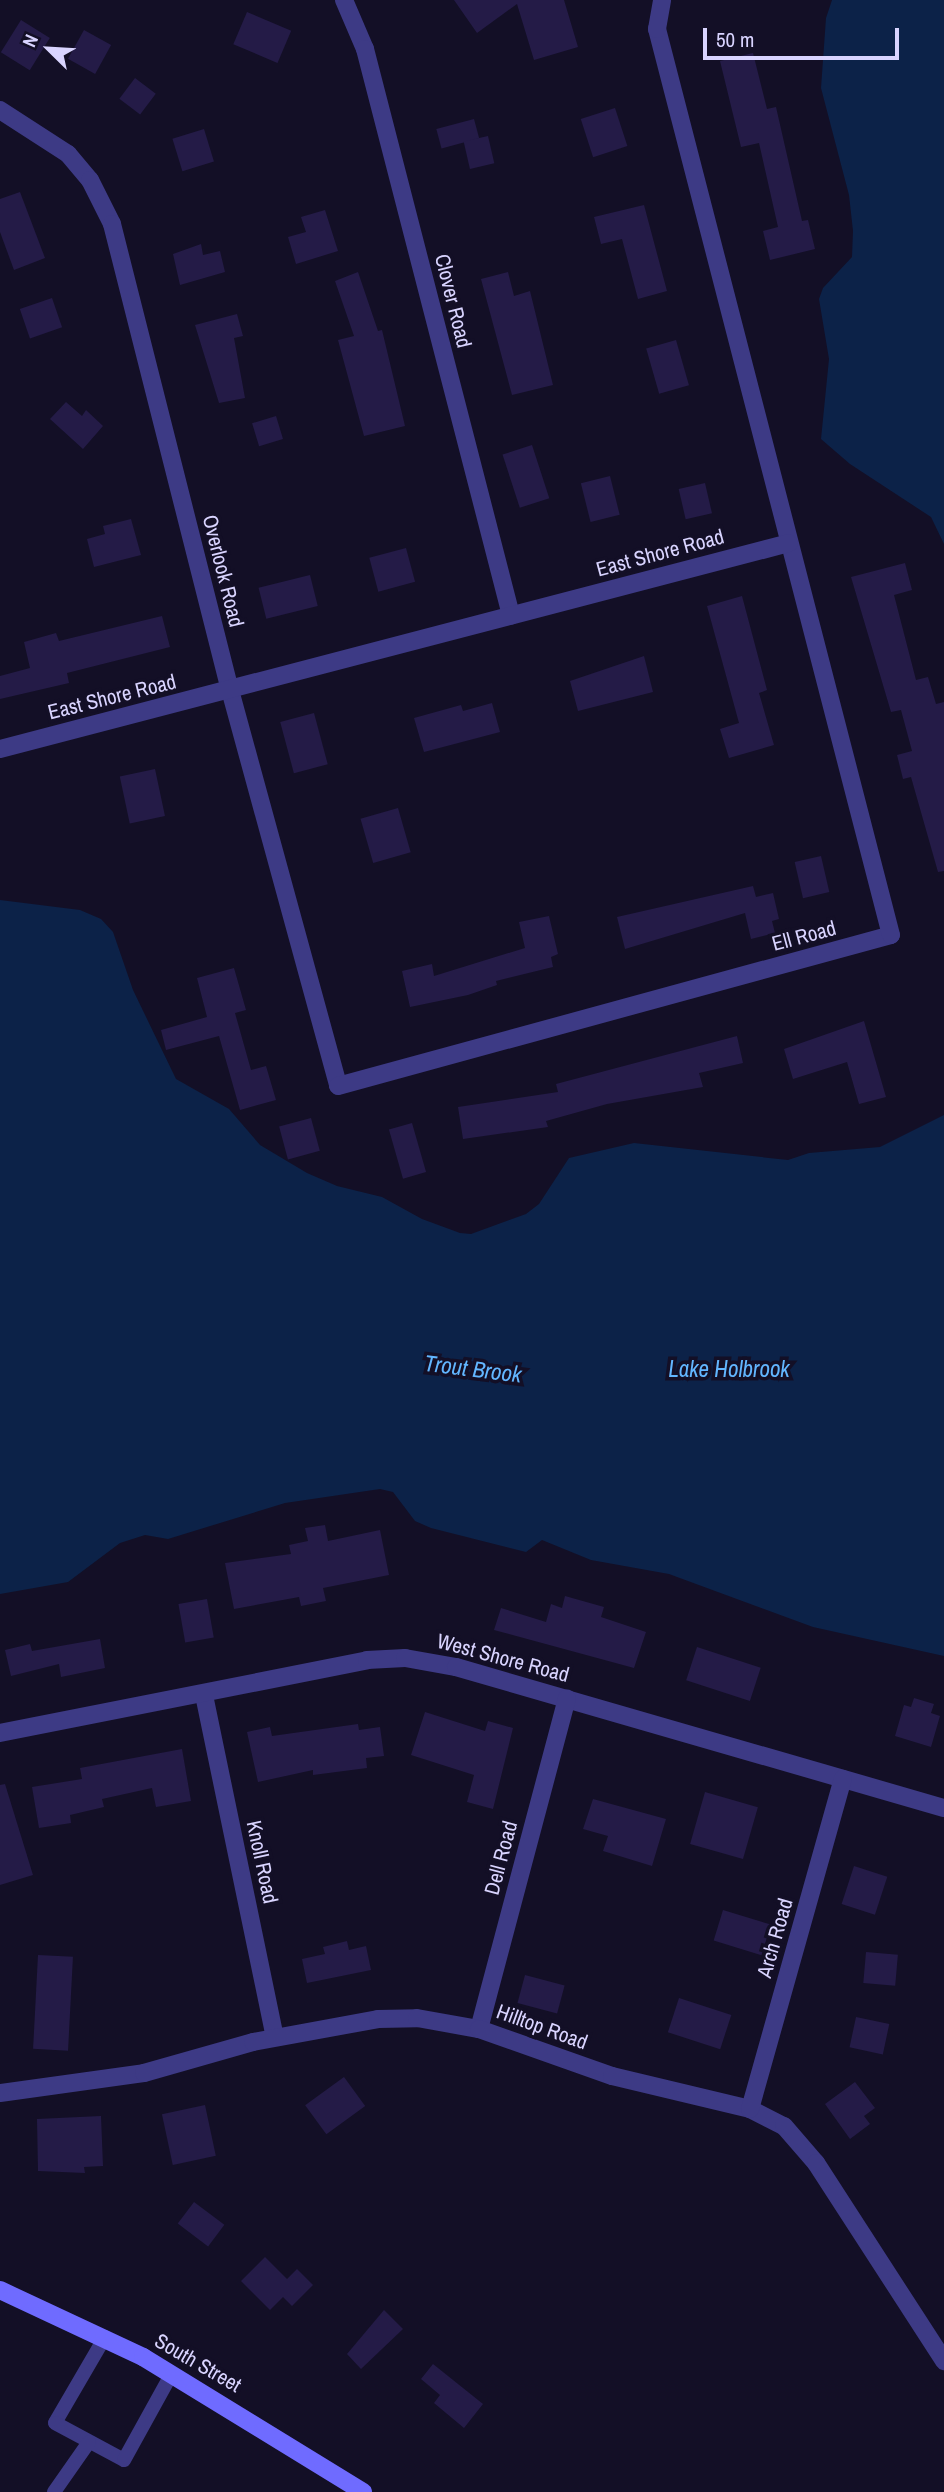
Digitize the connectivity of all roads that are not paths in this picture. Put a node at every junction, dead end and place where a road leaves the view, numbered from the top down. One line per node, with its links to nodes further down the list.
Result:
1 (344, 0): 5 (street, Clover Road)
2 (662, 0): 4 (street)
3 (0, 110): 6 (street, Overlook Road)
4 (789, 543): 5 (street, East Shore Road); 8 (street, Ell Road)
5 (510, 615): 6 (street, East Shore Road)
6 (230, 690): 7 (street, East Shore Road); 8 (street, Overlook Road)
7 (0, 749)
8 (338, 1086)
9 (204, 1695): 10 (street, West Shore Road); 11 (street, West Shore Road); 15 (street, Knoll Road)
10 (567, 1698): 12 (street, West Shore Road); 14 (street, Dell Road)
11 (0, 1733)
12 (843, 1779): 13 (street, West Shore Road); 17 (street, Arch Road)
13 (944, 1808)
14 (479, 2029): 15 (street, Hilltop Road); 17 (street, Hilltop Road)
15 (275, 2037): 16 (street, Hilltop Road)
16 (0, 2093)
17 (750, 2109): 20 (street, Hilltop Road)
18 (0, 2290): 19 (main road, South Street)
19 (105, 2337): 21 (main road, South Street); 22 (lane)
20 (944, 2361)
21 (172, 2373): 22 (lane); 24 (main road, South Street)
22 (89, 2442): 23 (lane)
23 (54, 2492)
24 (363, 2492)

